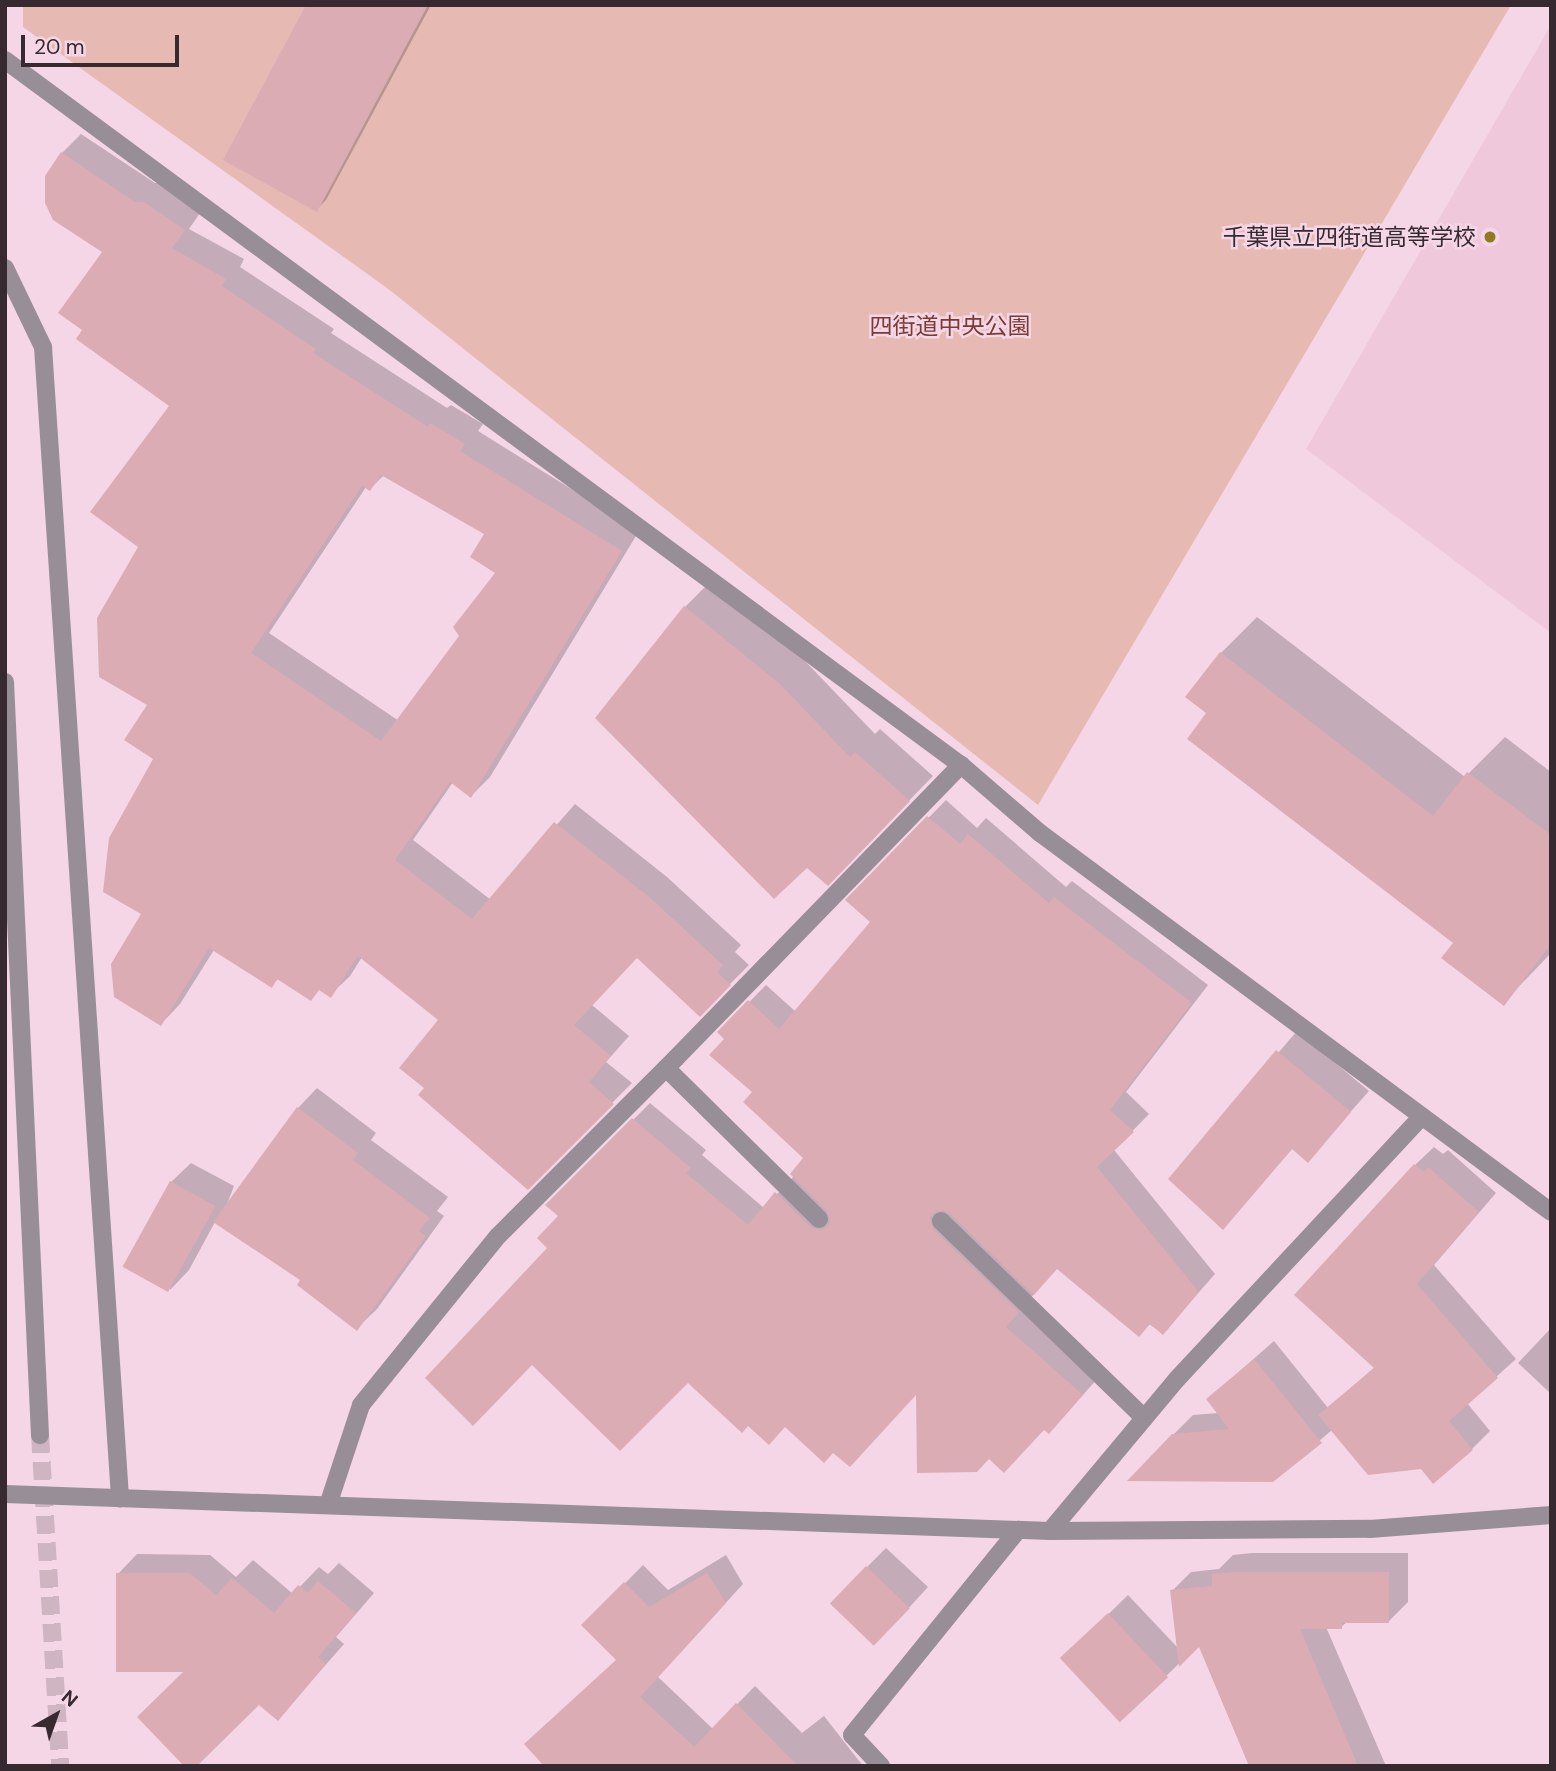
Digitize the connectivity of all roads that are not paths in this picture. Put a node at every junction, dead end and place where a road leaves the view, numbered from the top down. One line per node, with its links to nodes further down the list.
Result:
1 (5, 60): 4 (street)
2 (5, 268): 13 (street)
3 (5, 682): 11 (street)
4 (961, 765): 5 (street); 6 (street)
5 (666, 1068): 8 (street); 14 (street)
6 (1422, 1116): 7 (street); 10 (street)
7 (1551, 1212)
8 (819, 1219)
9 (941, 1221): 10 (street)
10 (1144, 1418): 17 (street)
11 (40, 1435)
12 (5, 1494): 13 (street)
13 (120, 1498): 14 (street)
14 (328, 1505): 16 (street)
15 (1551, 1515): 17 (street)
16 (1018, 1530): 17 (street); 18 (street)
17 (1050, 1531)
18 (881, 1766)

